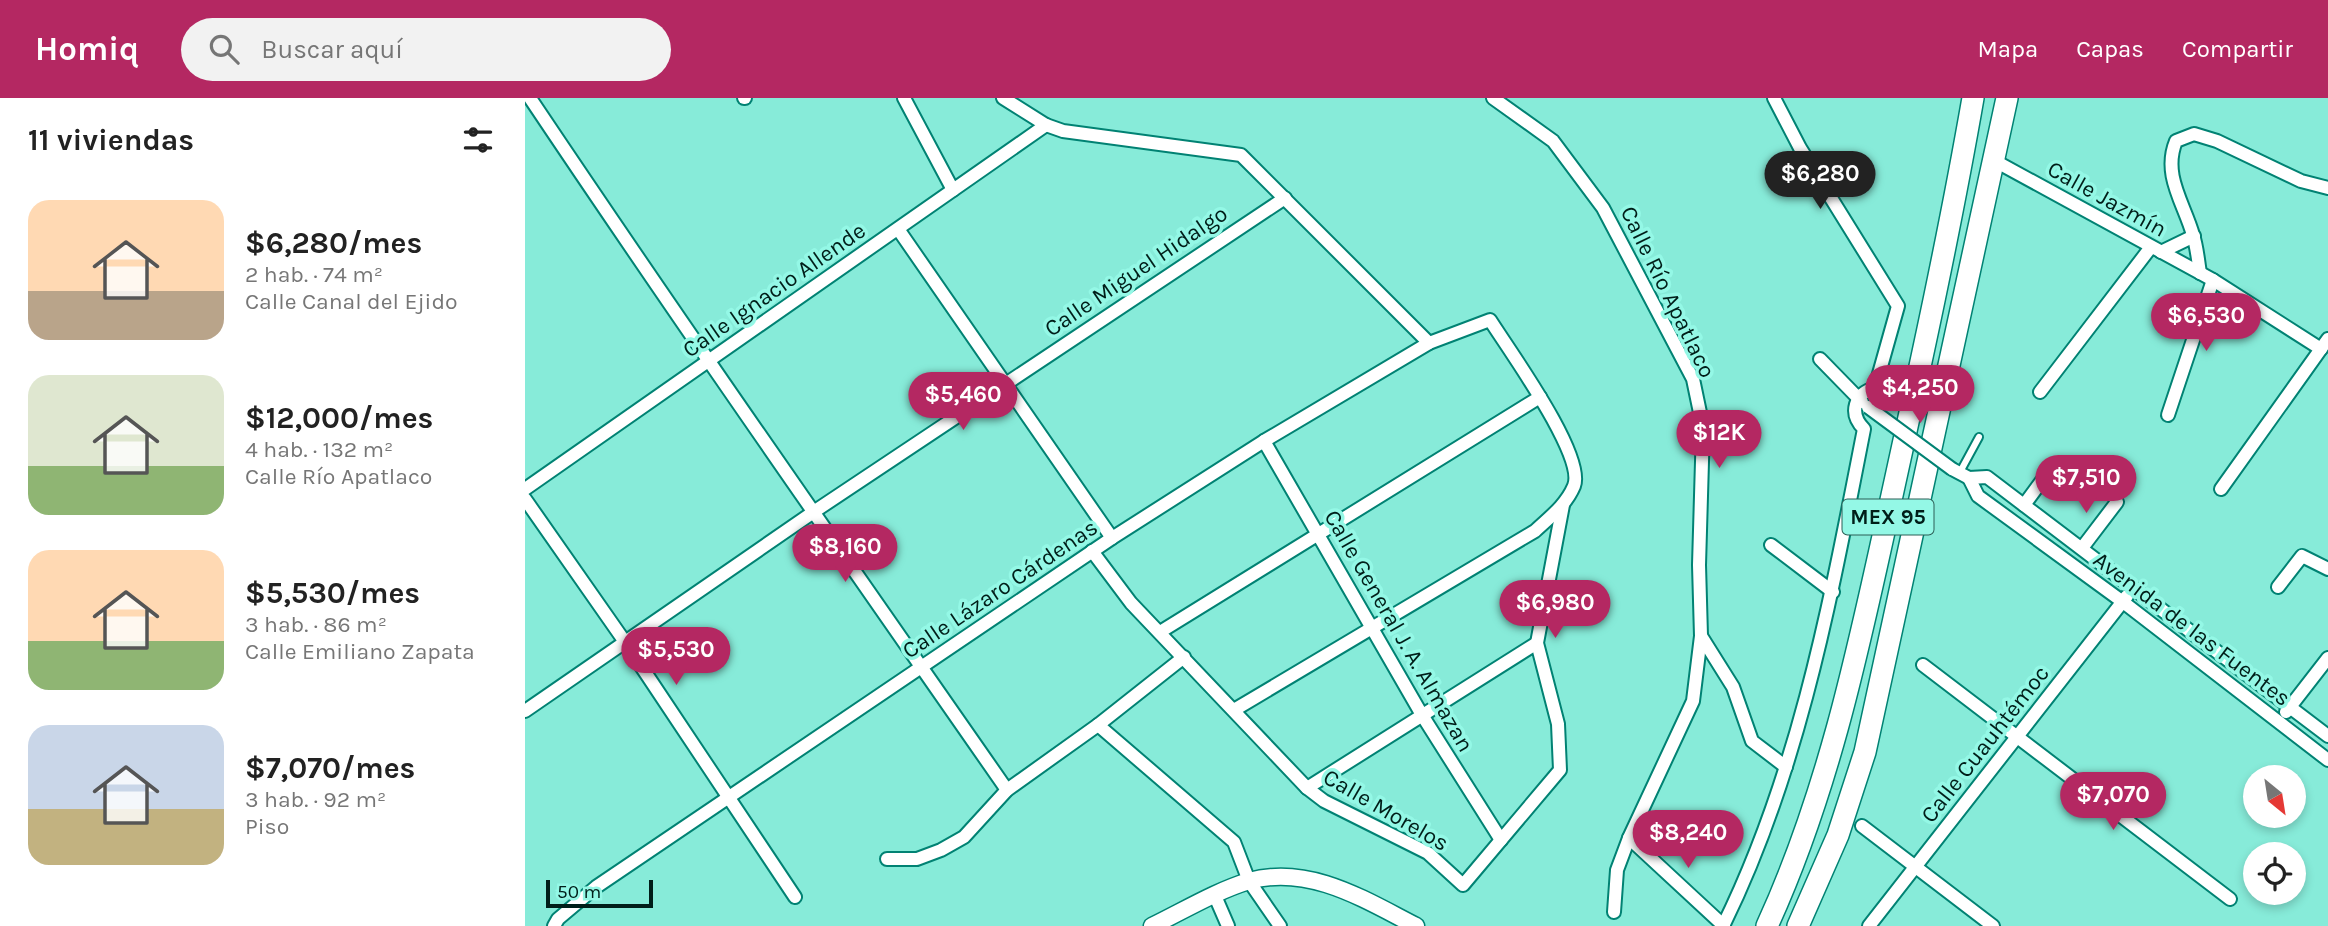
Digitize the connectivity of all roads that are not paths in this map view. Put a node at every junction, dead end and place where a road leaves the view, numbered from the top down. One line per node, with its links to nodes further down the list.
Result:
1 (530, 98): 22 (street)
2 (904, 98): 11 (street)
3 (1003, 98): 8 (street)
4 (1493, 98): 51 (street, Calle Río Apatlaco)
5 (1774, 98): 26 (street)
6 (1973, 98): 87 (highway, MEX 95)
7 (2007, 98): 9 (highway, MEX 95)
8 (1046, 125): 11 (street, Calle Ignacio Allende); 12 (street)
9 (1995, 161): 15 (street, Calle Jazmín); 88 (highway, MEX 95)
10 (2328, 188): 14 (street)
11 (953, 190): 13 (street, Calle Ignacio Allende)
12 (1285, 198): 19 (street); 23 (street, Calle Miguel Hidalgo)
13 (898, 229): 22 (street, Calle Ignacio Allende); 23 (street)
14 (2194, 236): 15 (street); 16 (street)
15 (2156, 249): 16 (street, Calle Jazmín); 24 (street)
16 (2200, 273): 17 (street, Calle Jazmín)
17 (2213, 280): 20 (street, Calle Jazmín); 27 (street)
18 (1490, 320): 19 (street, Calle Lázaro Cárdenas); 25 (street, Calle Morelos)
19 (1429, 344): 29 (street, Calle Lázaro Cárdenas)
20 (2324, 344): 33 (street)
21 (1820, 359): 26 (street)
22 (707, 362): 32 (street, Calle Ignacio Allende); 38 (street)
23 (1003, 385): 38 (street, Calle Miguel Hidalgo); 40 (street)
24 (2039, 392)
25 (1540, 397): 36 (street, Calle Morelos); 39 (street)
26 (1858, 398): 31 (street, bridge); 47 (street)
27 (2168, 415)
28 (1979, 437): 31 (lane)
29 (1264, 441): 39 (street, Calle General J. A. Almazan); 40 (street, Calle Lázaro Cárdenas)
30 (2052, 467): 37 (street)
31 (1960, 473): 37 (street, Avenida de las Fuentes); 48 (street, Avenida de las Fuentes)
32 (525, 489)
33 (2221, 489)
34 (525, 499): 52 (street)
35 (2117, 502): 42 (street)
36 (1563, 505): 49 (street); 53 (street, Calle Morelos)
37 (2024, 505): 42 (street, Avenida de las Fuentes)
38 (815, 511): 52 (street, Calle Miguel Hidalgo); 57 (street)
39 (1318, 534): 49 (street, Calle General J. A. Almazan); 50 (street)
40 (1112, 538): 43 (street, Calle Lázaro Cárdenas)
41 (1771, 545): 47 (street)
42 (2082, 548): 45 (street, Avenida de las Fuentes)
43 (1092, 551): 50 (street, Calle Morelos); 57 (street, Calle Lázaro Cárdenas)
44 (2328, 569): 46 (street)
45 (2134, 587): 48 (street, Calle Cuauhtémoc); 58 (street, Avenida de las Fuentes)
46 (2278, 587)
47 (1833, 592): 67 (street)
48 (2123, 602): 62 (street, Avenida de las Fuentes); 65 (street, Calle Cuauhtémoc)
49 (1371, 628): 59 (street); 61 (street, Calle General J. A. Almazan)
50 (1160, 632): 54 (street, Calle Morelos)
51 (1701, 636): 67 (street); 72 (street, Calle Río Apatlaco)
52 (625, 642): 60 (street, Calle Miguel Hidalgo); 70 (street)
53 (1537, 643): 61 (street); 73 (street, Calle Morelos)
54 (1184, 657): 59 (street, Calle Morelos); 63 (street)
55 (2328, 658): 58 (street)
56 (1923, 665): 65 (street)
57 (922, 667): 69 (street); 70 (street, Calle Lázaro Cárdenas)
58 (2290, 707): 62 (street); 64 (street, Avenida de las Fuentes)
59 (1234, 710): 68 (street, Calle Morelos)
60 (525, 711)
61 (1422, 715): 68 (street); 73 (street, Calle General J. A. Almazan)
62 (2279, 720): 66 (street, Avenida de las Fuentes)
63 (1098, 725): 69 (street); 76 (street)
64 (2328, 736)
65 (2015, 738): 75 (street, Calle Cuauhtémoc); 79 (street)
66 (2328, 760)
67 (1786, 767): 86 (street)
68 (1307, 788): 73 (street, Calle Morelos)
69 (1007, 790): 74 (street)
70 (731, 799): 78 (street); 81 (street, Calle Lázaro Cárdenas)
71 (1862, 826): 75 (street)
72 (1629, 838): 80 (street, Calle Río Apatlaco); 86 (street)
73 (1501, 841)
74 (887, 859)
75 (1915, 867): 89 (street, Calle Cuauhtémoc); 90 (street)
76 (1249, 881): 77 (main road); 84 (street); 85 (main road)
77 (1216, 896): 82 (main road); 83 (street)
78 (795, 897)
79 (2230, 899)
80 (1614, 912)
81 (554, 926)
82 (1152, 926)
83 (1228, 926)
84 (1280, 926)
85 (1416, 926)
86 (1723, 926)
87 (1767, 926)
88 (1798, 926)
89 (1869, 926)
90 (1993, 926)

